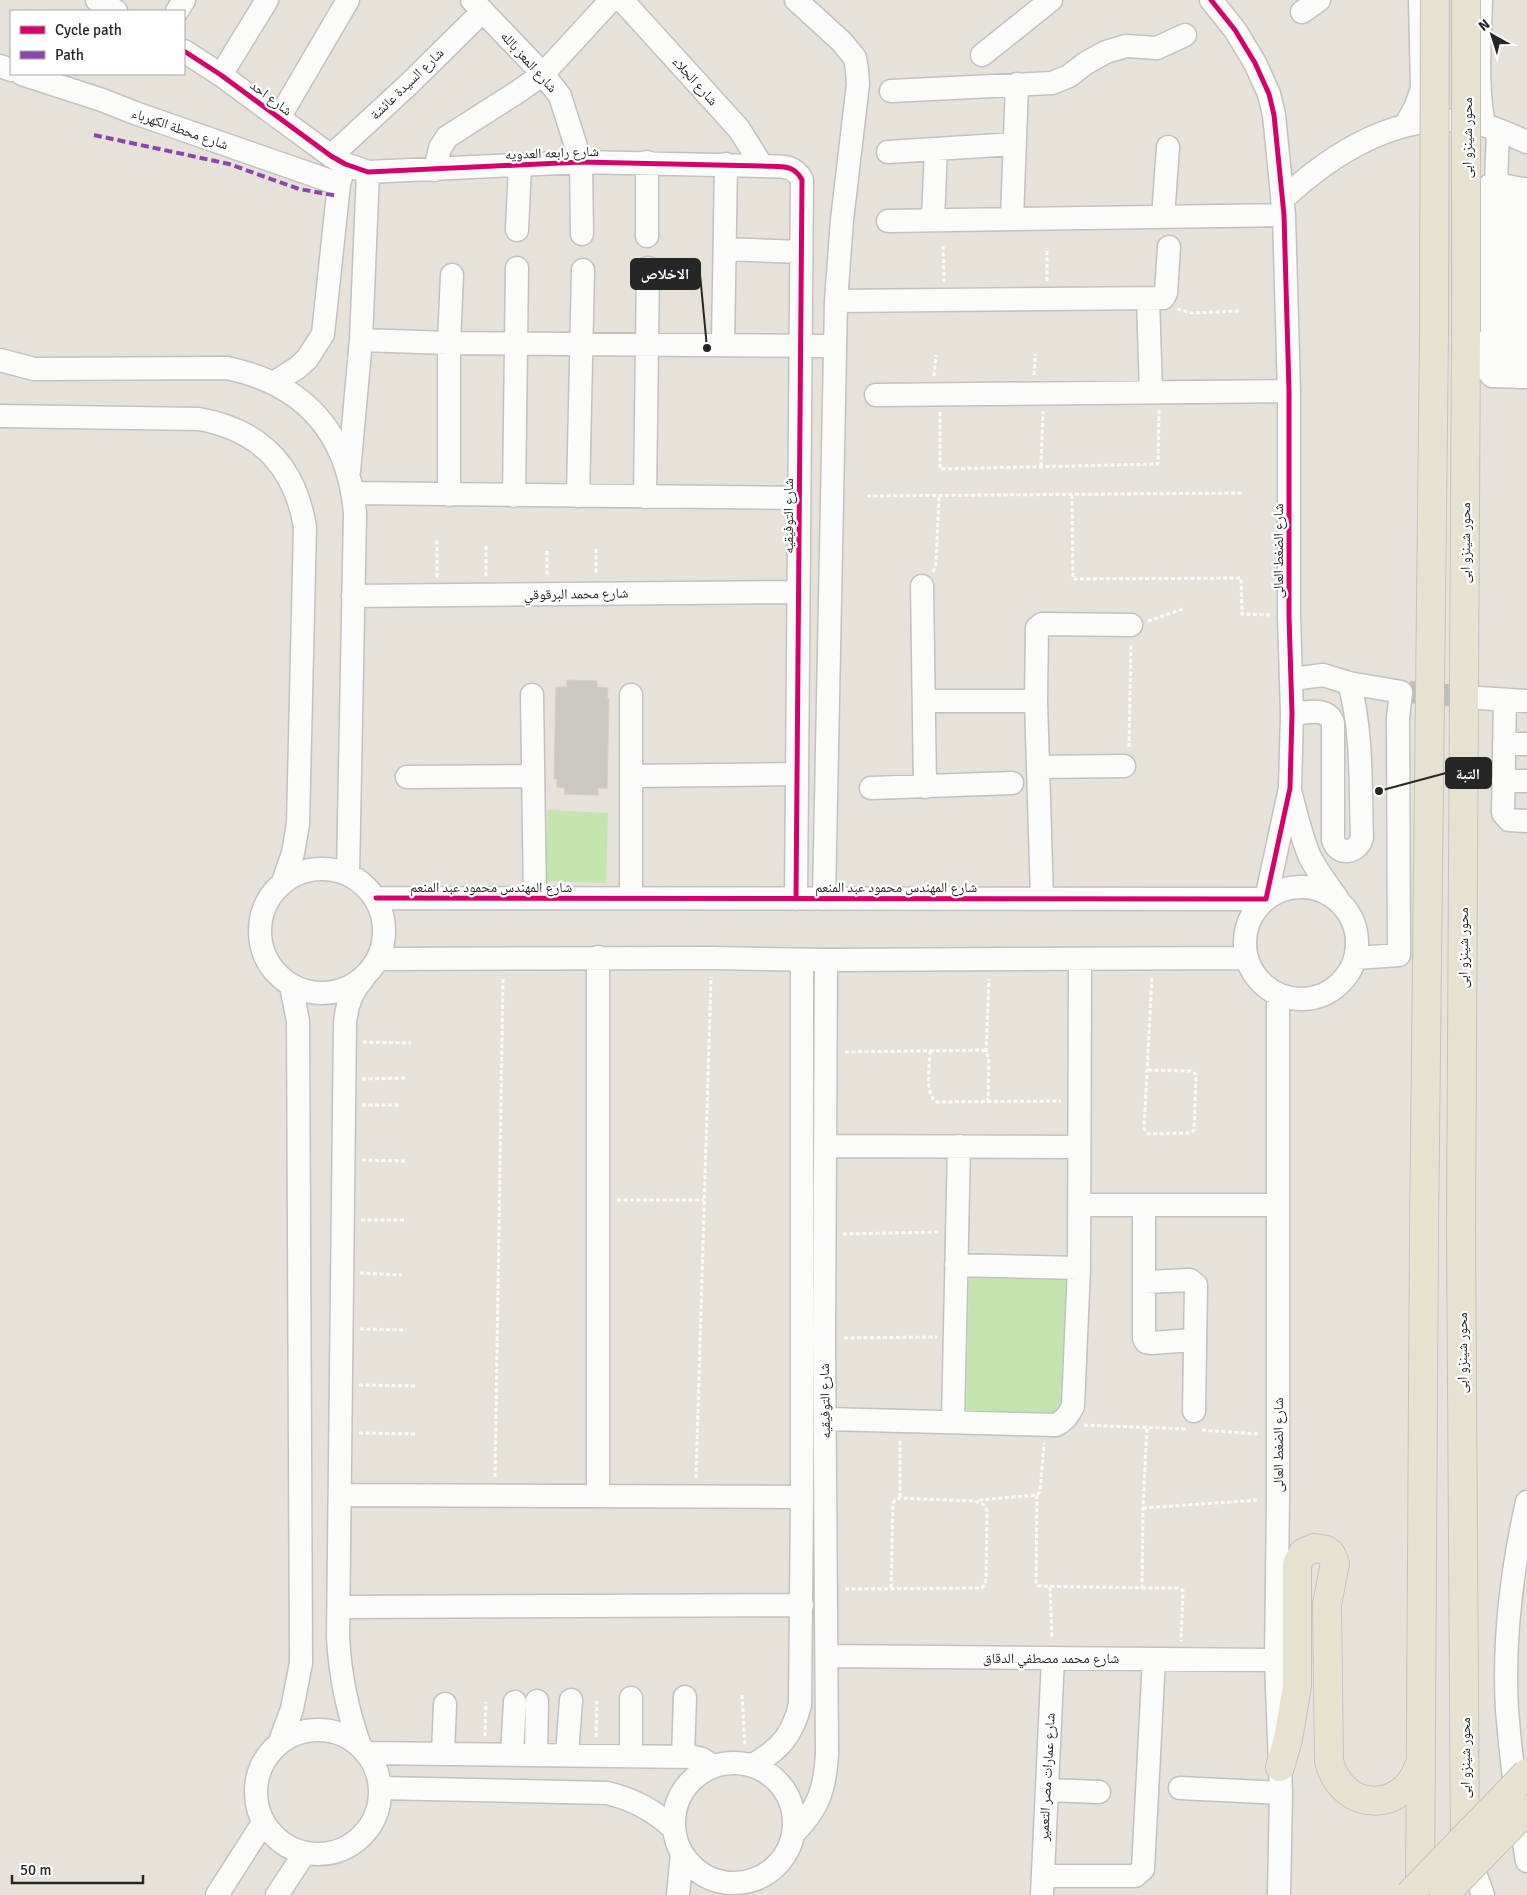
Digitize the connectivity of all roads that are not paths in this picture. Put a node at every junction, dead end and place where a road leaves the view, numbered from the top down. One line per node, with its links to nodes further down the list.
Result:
1 (97, 0): 12 (street)
2 (268, 0): 18 (street)
3 (348, 0): 21 (street)
4 (611, 0): 16 (street)
5 (622, 0): 33 (street, شارع الجلاء)
6 (796, 0): 54 (street)
7 (1211, 0): 38 (street, شارع الضغط العالى)
8 (1425, 0): 9 (street); 22 (street); 163 (main road, bridge)
9 (1480, 0): 23 (street); 177 (main road, محور شينزو ابى, bridge)
10 (1046, 2): 15 (street)
11 (477, 5): 16 (street, شارع المعز بالله); 34 (street, شارع السيدة عائشة)
12 (114, 10)
13 (1185, 34): 19 (street)
14 (185, 52): 18 (street, شارع احد)
15 (982, 55)
16 (543, 74): 29 (street, شارع المعز بالله); 35 (street)
17 (25, 75): 34 (street, شارع محطة الكهرباء)
18 (221, 75): 21 (street, شارع احد)
19 (1017, 84): 20 (street); 25 (street)
20 (891, 92)
21 (279, 118): 34 (street, شارع احد)
22 (1405, 126): 23 (street); 38 (street)
23 (1491, 128): 24 (street); 37 (street)
24 (1527, 142)
25 (1014, 144): 27 (street); 40 (street)
26 (1168, 148): 39 (street)
27 (936, 149): 28 (street); 42 (street)
28 (888, 152)
29 (581, 162): 30 (street, شارع رابعه العدويه); 32 (street, شارع رابعه العدويه); 44 (street, شارع المعز بالله)
30 (647, 162): 31 (street, شارع رابعه العدويه); 45 (street)
31 (726, 164): 33 (street, شارع رابعه العدويه); 47 (street)
32 (520, 165): 35 (street, شارع رابعه العدويه); 43 (street)
33 (762, 166): 48 (street, شارع التوفيقيه)
34 (338, 168): 36 (street, شارع رابعه العدويه); 65 (street)
35 (435, 170): 36 (street, شارع رابعه العدويه)
36 (368, 172): 55 (street)
37 (1514, 187): 64 (street); 64 (street)
38 (1283, 208): 39 (street); 66 (street, شارع الضغط العالى)
39 (1163, 217): 40 (street)
40 (1012, 219): 42 (street)
41 (888, 220): 42 (street)
42 (933, 220)
43 (517, 230)
44 (582, 234)
45 (648, 236)
46 (1170, 247): 53 (street)
47 (725, 249): 48 (street); 60 (street)
48 (801, 252): 61 (street, شارع التوفيقيه)
49 (516, 268): 57 (street)
50 (648, 268): 59 (street)
51 (583, 270): 58 (street)
52 (452, 275): 56 (street)
53 (1155, 298): 54 (street); 67 (street)
54 (836, 301): 62 (street)
55 (361, 340): 56 (street); 70 (street)
56 (449, 343): 57 (street); 71 (street)
57 (515, 343): 58 (street); 72 (street)
58 (580, 344): 59 (street); 73 (street)
59 (646, 344): 60 (street); 74 (street)
60 (724, 345): 61 (street)
61 (800, 345): 62 (street); 75 (street, شارع التوفيقيه)
62 (835, 346): 110 (street)
63 (0, 360): 65 (street)
64 (1515, 376)
65 (275, 382): 70 (street)
66 (1288, 391): 67 (street); 80 (street, شارع الضغط العالى)
67 (1155, 392): 68 (street)
68 (876, 395)
69 (0, 416): 105 (street)
70 (351, 484): 71 (street); 78 (street)
71 (449, 495): 72 (street)
72 (514, 496): 73 (street)
73 (578, 496): 74 (street)
74 (645, 497): 75 (street)
75 (799, 498): 77 (street, شارع التوفيقيه)
76 (922, 586): 85 (street)
77 (798, 592): 78 (street, شارع محمد البرقوقي); 93 (street, شارع التوفيقيه)
78 (353, 596): 104 (street)
79 (1131, 625): 86 (street)
80 (1292, 679): 81 (street); 88 (street, شارع الضغط العالى)
81 (1349, 683): 88 (street); 116 (street)
82 (532, 695): 94 (street)
83 (631, 695): 95 (street)
84 (1479, 698): 87 (street)
85 (924, 701): 86 (street); 100 (street)
86 (1036, 701): 92 (street)
87 (1516, 701): 89 (street)
88 (1292, 714): 102 (street, شارع الضغط العالى)
89 (1504, 744): 90 (street); 97 (street)
90 (1527, 744)
91 (1124, 766): 92 (street)
92 (1038, 767): 111 (street)
93 (797, 774): 95 (street); 109 (street, شارع التوفيقيه)
94 (533, 776): 96 (street); 107 (street)
95 (631, 776): 108 (street)
96 (407, 777)
97 (1503, 781): 98 (street); 103 (street)
98 (1527, 781)
99 (1012, 783): 100 (street)
100 (925, 787): 101 (street)
101 (871, 788)
102 (1290, 788): 112 (street, شارع الضغط العالى); 113 (street, شارع الضغط العالى)
103 (1527, 821)
104 (348, 874): 105 (street); 106 (street)
105 (283, 882): 122 (street)
106 (376, 898): 107 (street, شارع المهندس محمود عبد المنعم); 117 (street)
107 (535, 898): 108 (street, شارع المهندس محمود عبد المنعم)
108 (631, 898): 109 (street, شارع المهندس محمود عبد المنعم)
109 (796, 899): 110 (street, شارع المهندس محمود عبد المنعم)
110 (824, 899): 111 (street, شارع المهندس محمود عبد المنعم)
111 (1042, 899): 112 (street, شارع المهندس محمود عبد المنعم)
112 (1266, 899): 113 (street); 115 (street)
113 (1340, 902): 116 (street)
114 (598, 958): 117 (street); 119 (street); 140 (street)
115 (1246, 958): 118 (street); 123 (street)
116 (1356, 958): 123 (street)
117 (378, 959): 121 (street)
118 (1080, 959): 120 (street); 128 (street)
119 (802, 960): 120 (street); 124 (street, شارع التوفيقيه)
120 (826, 960): 125 (street, شارع التوفيقيه)
121 (363, 979): 122 (street); 139 (street)
122 (291, 986): 155 (street)
123 (1278, 995): 129 (street, شارع الضغط العالى)
124 (803, 1052): 125 (street); 141 (street, شارع التوفيقيه)
125 (825, 1052): 126 (street, شارع التوفيقيه)
126 (825, 1146): 127 (street); 137 (street, شارع التوفيقيه)
127 (959, 1146): 128 (street); 132 (street)
128 (1079, 1147): 130 (street)
129 (1278, 1204): 131 (street); 148 (street, شارع الضغط العالى)
130 (1080, 1205): 131 (street); 133 (street)
131 (1144, 1205): 134 (street)
132 (956, 1265): 133 (street); 138 (street)
133 (1079, 1268): 138 (street)
134 (1145, 1282): 135 (street); 135 (street)
135 (1194, 1340): 136 (street)
136 (1194, 1411)
137 (826, 1419): 138 (street); 145 (street, شارع التوفيقيه)
138 (953, 1421)
139 (340, 1495): 140 (street); 144 (street)
140 (598, 1495): 141 (street)
141 (802, 1497): 143 (street, شارع التوفيقيه)
142 (1527, 1502): 180 (street)
143 (802, 1605): 144 (street); 164 (street, شارع التوفيقيه)
144 (339, 1607): 156 (street)
145 (827, 1656): 146 (street, شارع محمد مصطفي الدقاق); 176 (street, شارع التوفيقيه)
146 (1052, 1658): 147 (street, شارع محمد مصطفي الدقاق); 170 (street, شارع عمارات مصر التعمير)
147 (1154, 1659): 148 (street, شارع محمد مصطفي الدقاق); 181 (street)
148 (1276, 1660): 166 (street, شارع الضغط العالى)
149 (685, 1697): 162 (street)
150 (631, 1698): 161 (street)
151 (571, 1700): 160 (street)
152 (537, 1701): 159 (street)
153 (514, 1702): 158 (street)
154 (445, 1704): 157 (street)
155 (279, 1744): 156 (street); 174 (street)
156 (363, 1750): 157 (street); 168 (street)
157 (443, 1754): 158 (street)
158 (512, 1754): 159 (street)
159 (536, 1755): 160 (street)
160 (567, 1755): 161 (street)
161 (631, 1756): 162 (street)
162 (683, 1757): 165 (street)
163 (1420, 1763): 166 (main road); 188 (main road)
164 (749, 1764): 165 (street); 176 (street)
165 (714, 1766): 175 (street)
166 (1280, 1767): 172 (street, شارع الضغط العالى)
167 (1527, 1773): 187 (main road, bridge)
168 (380, 1788): 175 (street); 179 (street)
169 (1180, 1788): 172 (street)
170 (1047, 1790): 171 (street); 181 (street, شارع عمارات مصر التعمير)
171 (1099, 1792)
172 (1281, 1793): 186 (street, شارع الضغط العالى)
173 (1527, 1810): 189 (main road, bridge)
174 (263, 1823): 179 (street); 183 (street)
175 (674, 1829): 178 (street)
176 (795, 1832): 182 (street)
177 (1465, 1845): 190 (main road, محور شينزو ابى); 191 (street)
178 (682, 1853): 182 (street); 185 (street)
179 (304, 1854): 184 (street)
180 (1527, 1861)
181 (1043, 1885)
182 (751, 1887)
183 (217, 1895)
184 (278, 1895)
185 (678, 1895)
186 (1279, 1895)
187 (1409, 1895)
188 (1420, 1895)
189 (1444, 1895)
190 (1463, 1895)
191 (1482, 1895)

